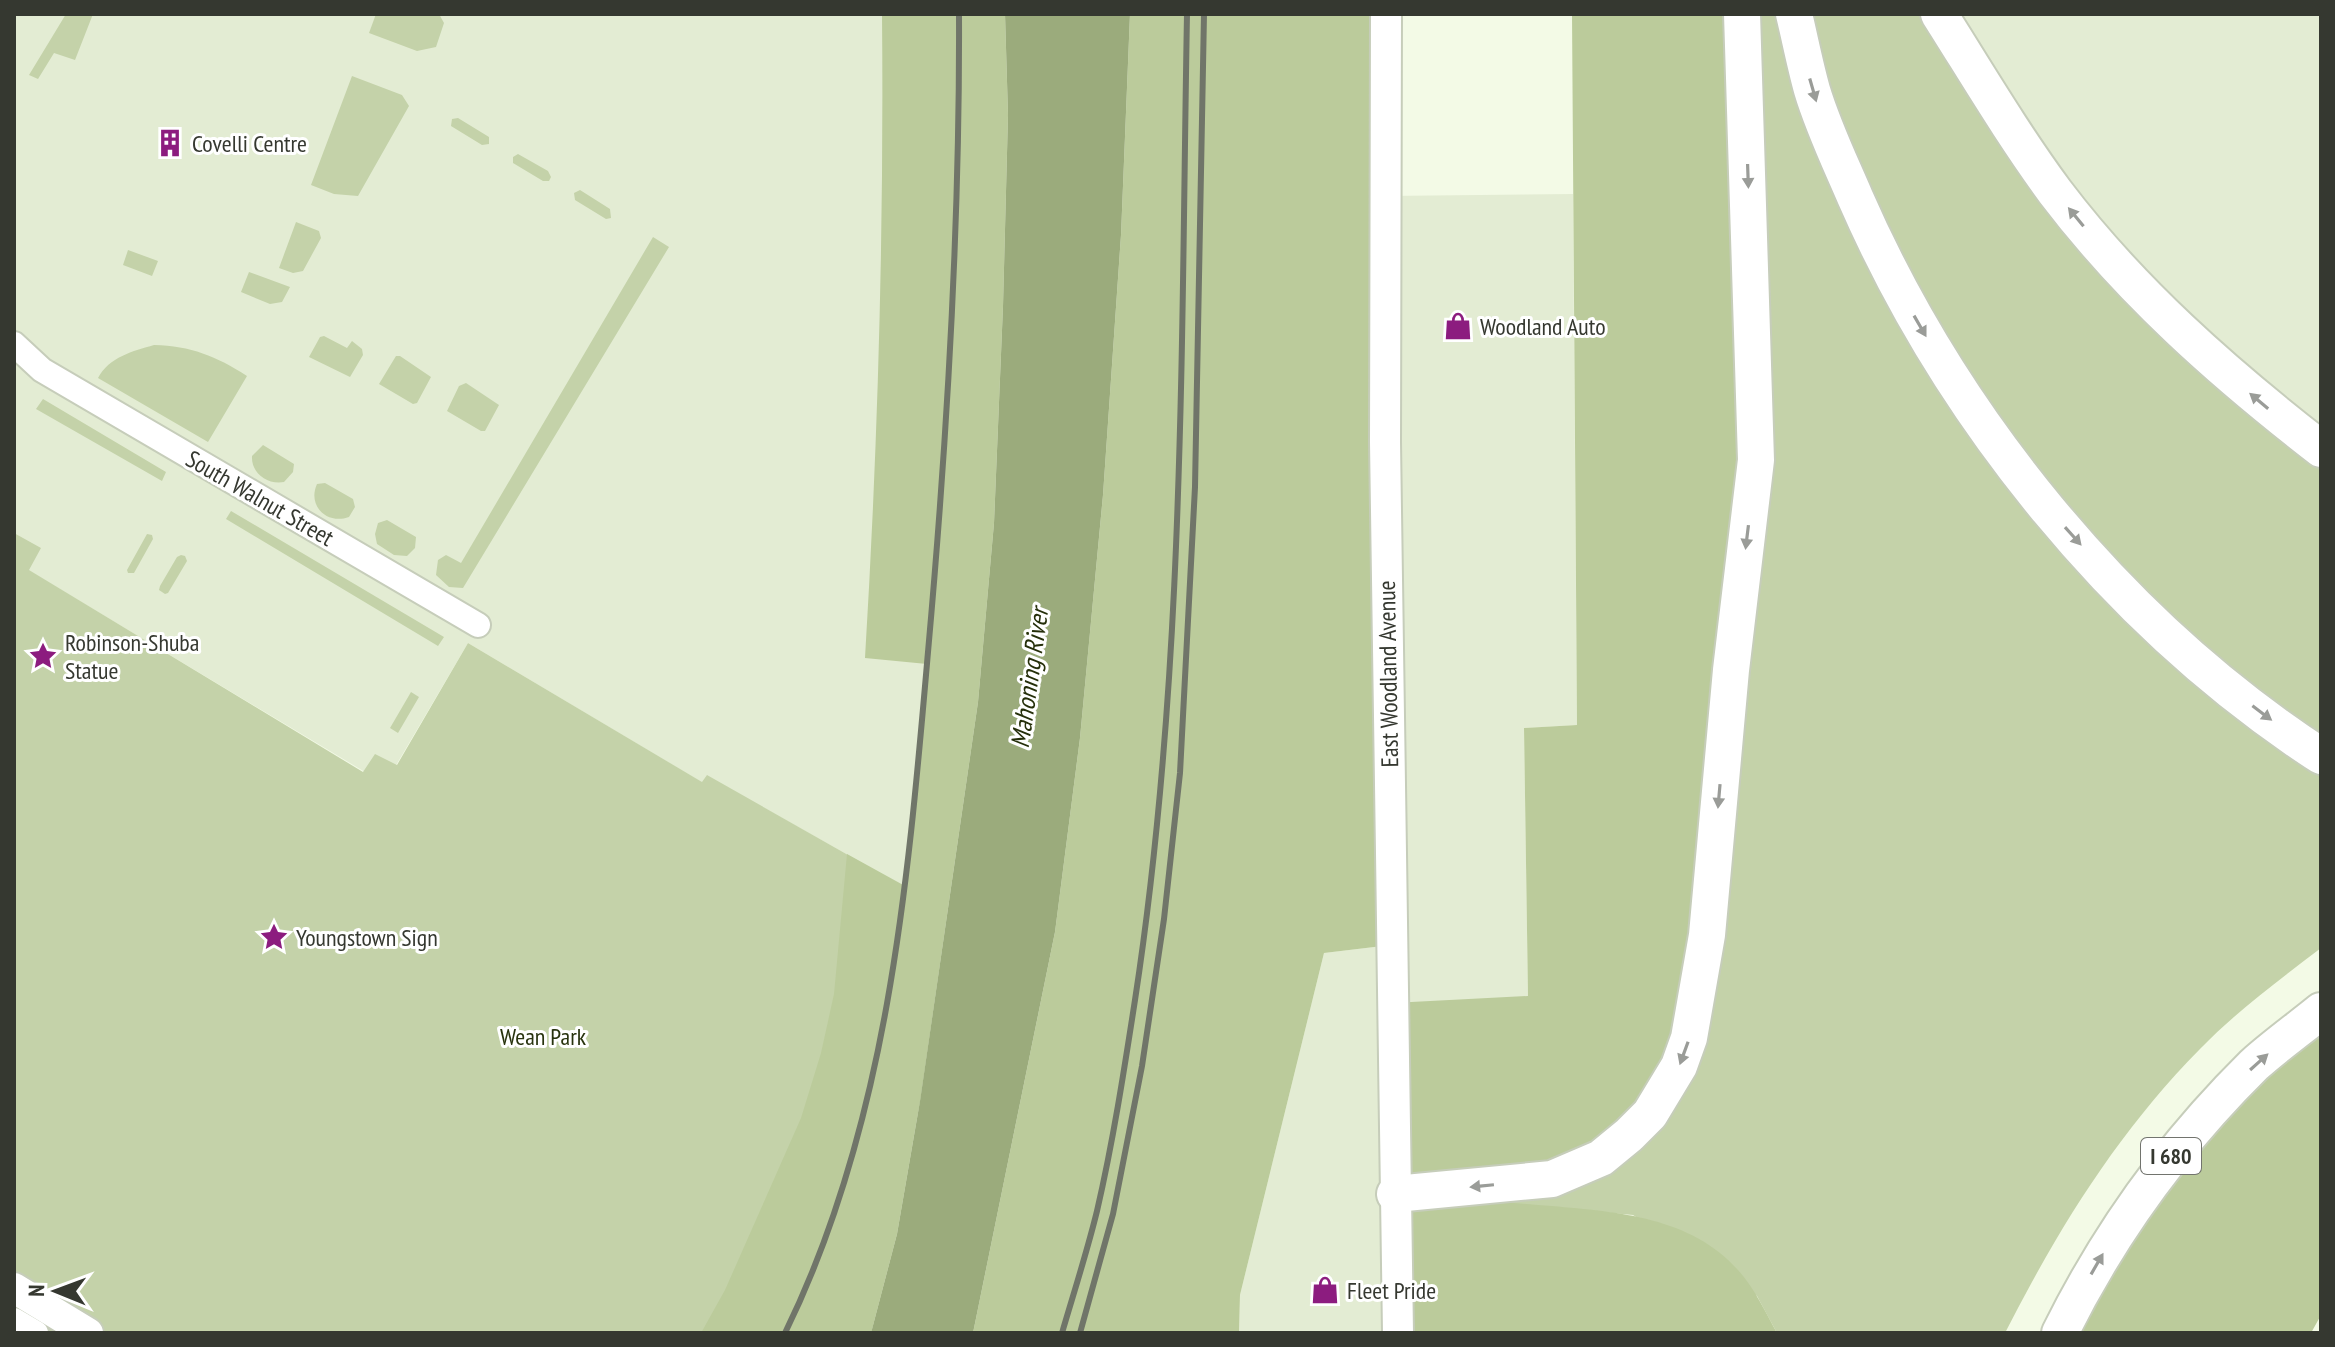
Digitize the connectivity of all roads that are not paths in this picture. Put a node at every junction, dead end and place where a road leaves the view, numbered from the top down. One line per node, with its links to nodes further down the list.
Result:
1 (1386, 14): 12 (main road, East Woodland Avenue)
2 (1742, 14): 12 (highway, one-way to 12)
3 (1794, 14): 10 (highway, one-way to 10)
4 (1939, 14): 8 (highway, one-way to 4)
5 (14, 344): 7 (street, South Walnut Street)
6 (14, 365): 7 (street, South Walnut Street)
7 (42, 370): 9 (street, South Walnut Street)
8 (2321, 449)
9 (478, 625)
10 (2321, 756)
11 (2321, 1011): 18 (highway, I 680, one-way to 11)
12 (1395, 1194): 17 (main road, East Woodland Avenue)
13 (14, 1288): 16 (main road)
14 (14, 1320): 15 (street)
15 (36, 1333)
16 (88, 1333)
17 (1398, 1333)
18 (2060, 1333)

